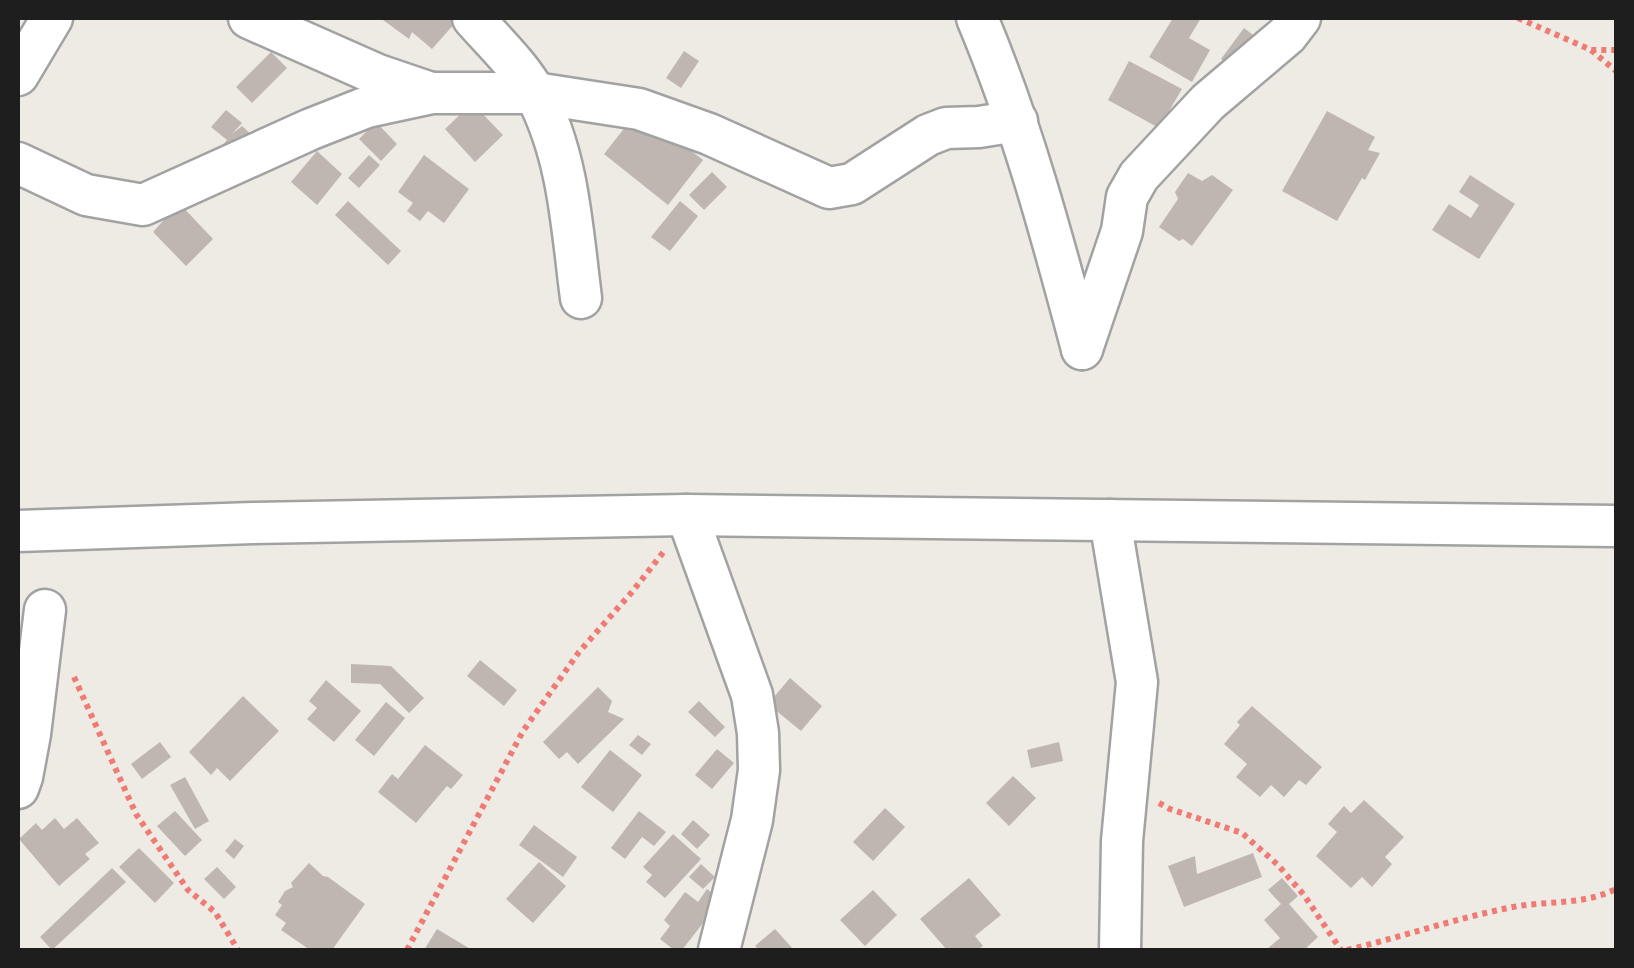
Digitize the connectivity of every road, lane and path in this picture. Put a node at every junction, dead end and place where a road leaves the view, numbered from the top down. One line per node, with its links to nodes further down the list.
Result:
1 (52, 18): 10 (street)
2 (249, 18): 11 (street)
3 (473, 18): 12 (street)
4 (977, 18): 13 (street)
5 (1300, 18): 13 (street)
6 (1518, 18): 7 (path)
7 (1591, 50): 8 (path); 9 (path)
8 (1616, 50)
9 (1616, 70)
10 (18, 74)
11 (432, 93): 12 (street); 14 (street)
12 (535, 93): 13 (street); 15 (street)
13 (1017, 121)
14 (18, 163)
15 (581, 298)
16 (687, 514): 17 (street); 19 (street); 26 (path); 27 (street)
17 (1110, 520): 18 (street); 22 (street)
18 (1616, 526)
19 (18, 531)
20 (18, 638): 23 (street)
21 (67, 661): 25 (path)
22 (1127, 786): 28 (street); 29 (path)
23 (18, 788)
24 (1616, 889): 29 (path)
25 (238, 950)
26 (406, 950)
27 (719, 950)
28 (1120, 950)
29 (1344, 950)

